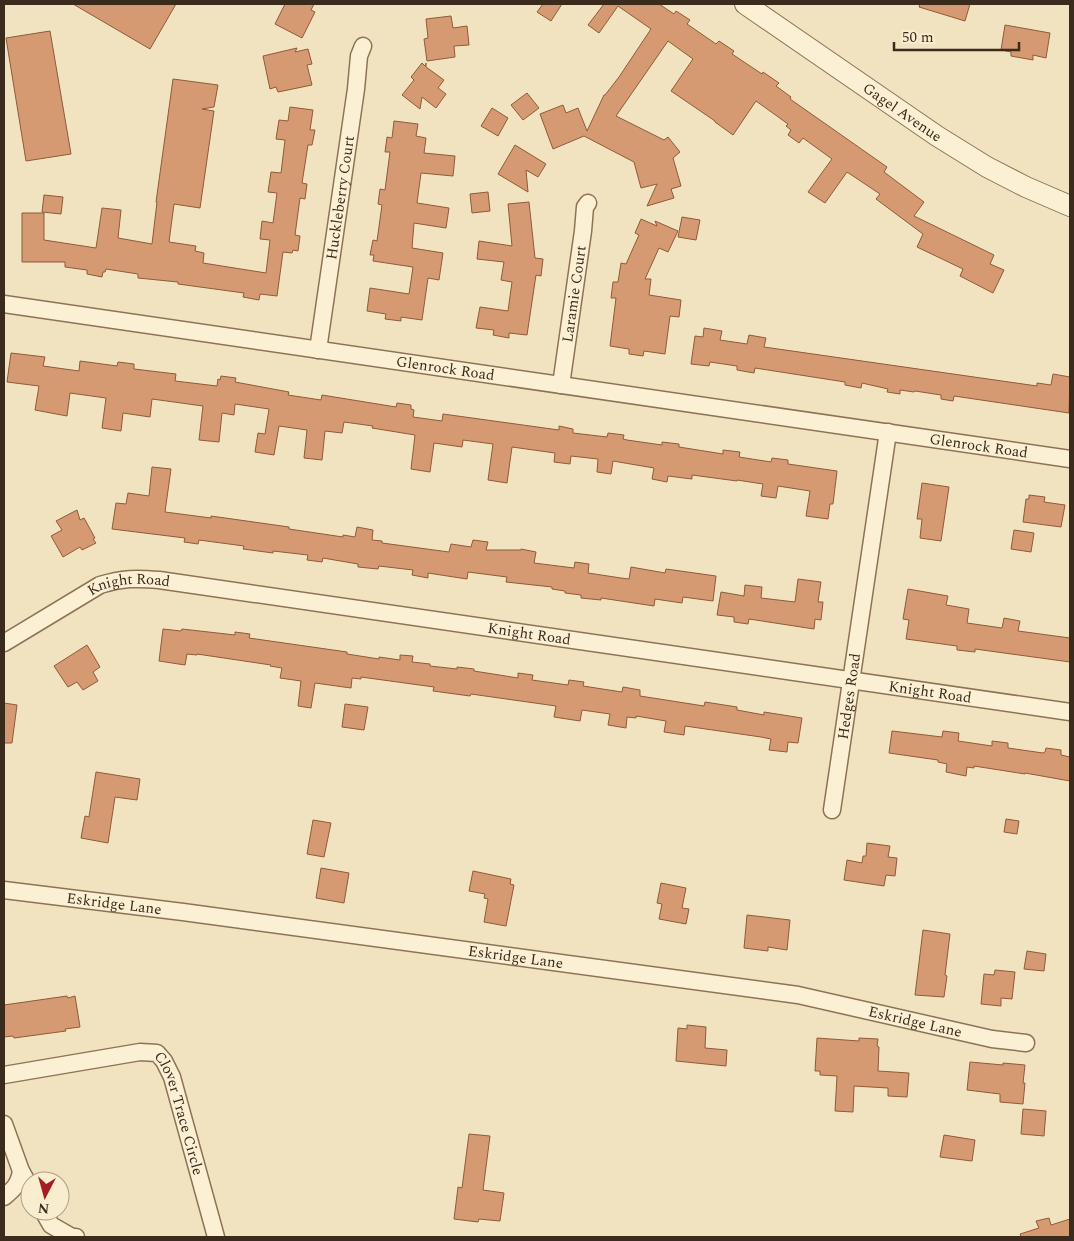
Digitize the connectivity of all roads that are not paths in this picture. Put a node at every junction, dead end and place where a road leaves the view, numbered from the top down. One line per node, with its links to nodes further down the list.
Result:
1 (744, 4): 4 (street, Gagel Avenue)
2 (363, 46): 6 (street, Huckleberry Court)
3 (588, 203): 7 (street, Laramie Court)
4 (1070, 206)
5 (4, 304): 6 (street, Glenrock Road)
6 (318, 350): 7 (street, Glenrock Road)
7 (561, 385): 8 (street, Glenrock Road)
8 (888, 432): 9 (street, Glenrock Road); 11 (street, Hedges Road)
9 (1070, 459)
10 (4, 643): 11 (street, Knight Road)
11 (851, 679): 12 (street, Knight Road); 13 (street, Hedges Road)
12 (1070, 712)
13 (832, 810)
14 (4, 890): 15 (street, Eskridge Lane)
15 (1026, 1043)
16 (4, 1074): 23 (street, Clover Trace Circle)
17 (4, 1124): 18 (street)
18 (21, 1171)
19 (20, 1176): 20 (street)
20 (4, 1197)
21 (50, 1221): 22 (street)
22 (76, 1237)
23 (216, 1237)

